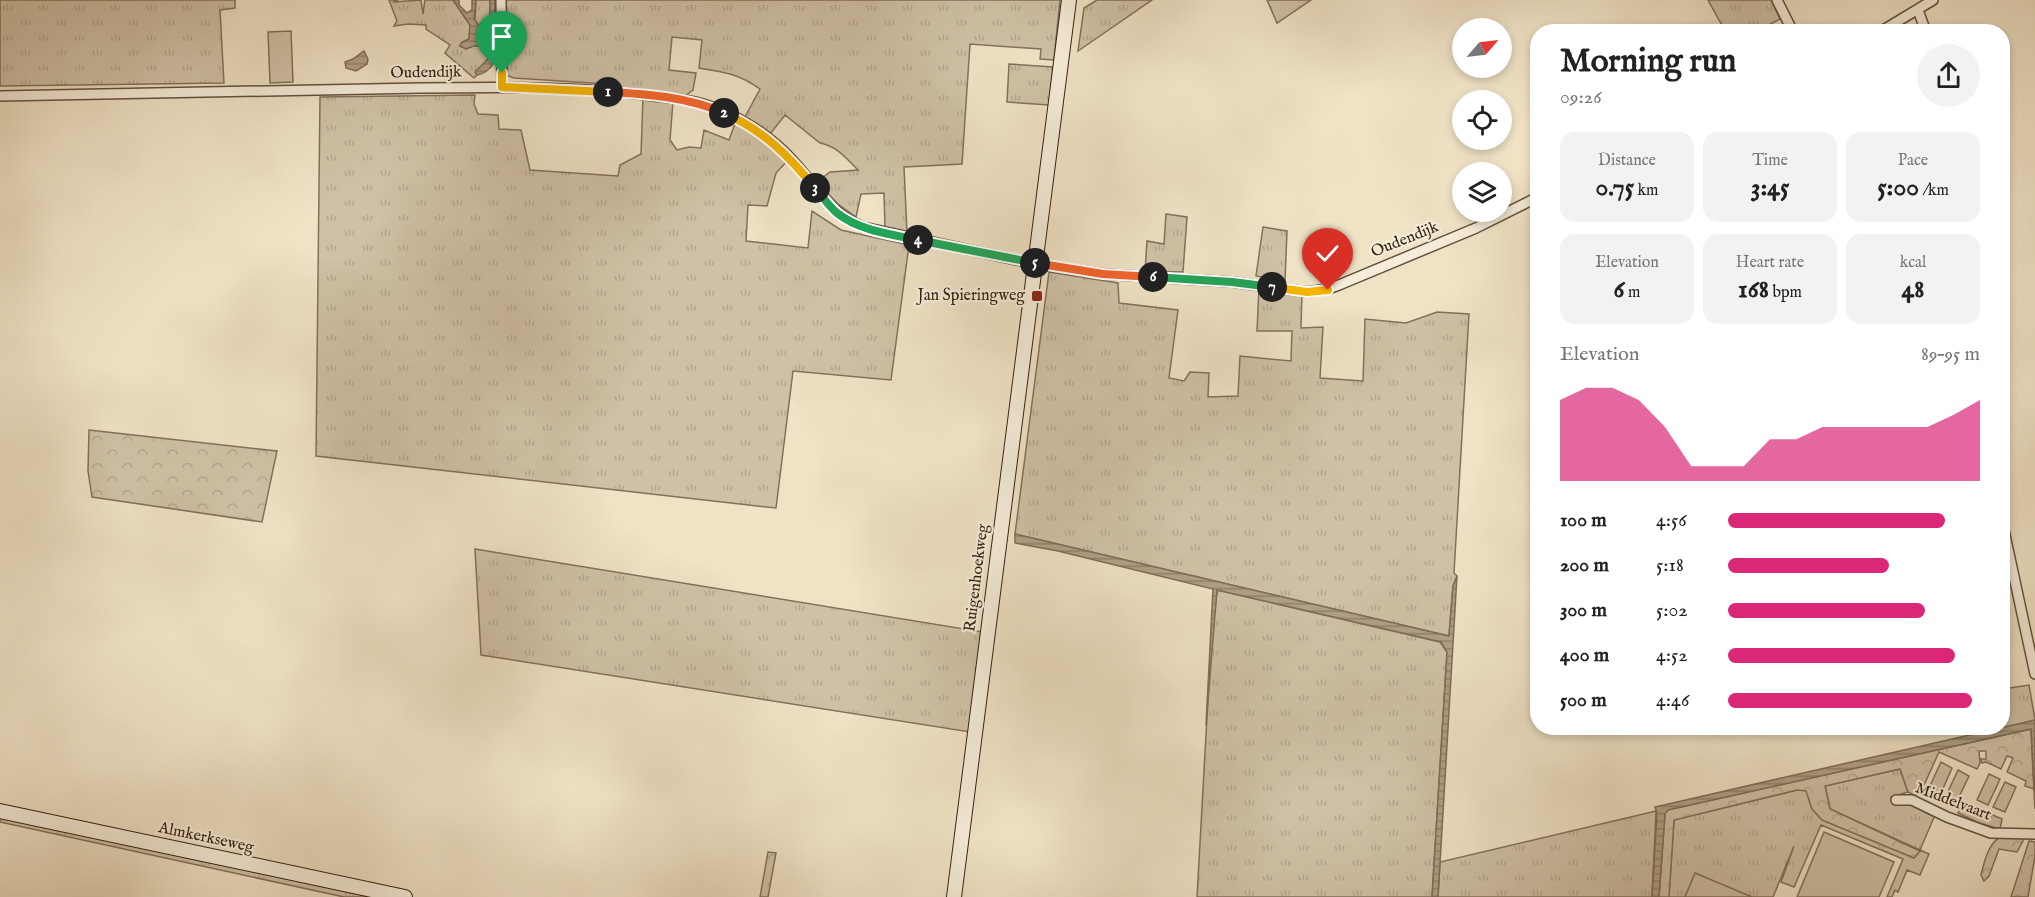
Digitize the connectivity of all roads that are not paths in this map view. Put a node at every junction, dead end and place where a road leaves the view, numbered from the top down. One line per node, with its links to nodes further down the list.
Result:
1 (501, 0): 9 (street)
2 (1069, 0): 12 (street)
3 (1778, 0): 6 (street)
4 (1933, 0): 5 (street)
5 (1918, 10): 7 (street); 8 (street)
6 (1789, 24)
7 (1894, 24)
8 (1923, 24)
9 (502, 87): 10 (street, Oudendijk); 12 (street, Oudendijk)
10 (0, 96)
11 (1530, 201): 12 (street, Oudendijk)
12 (1035, 264): 19 (street, Ruigenhoekweg)
13 (2010, 558): 14 (street)
14 (2035, 674)
15 (1896, 800): 17 (street, Middelvaart)
16 (0, 811): 18 (street, Almkerkseweg)
17 (2035, 834)
18 (405, 897)
19 (954, 897)

